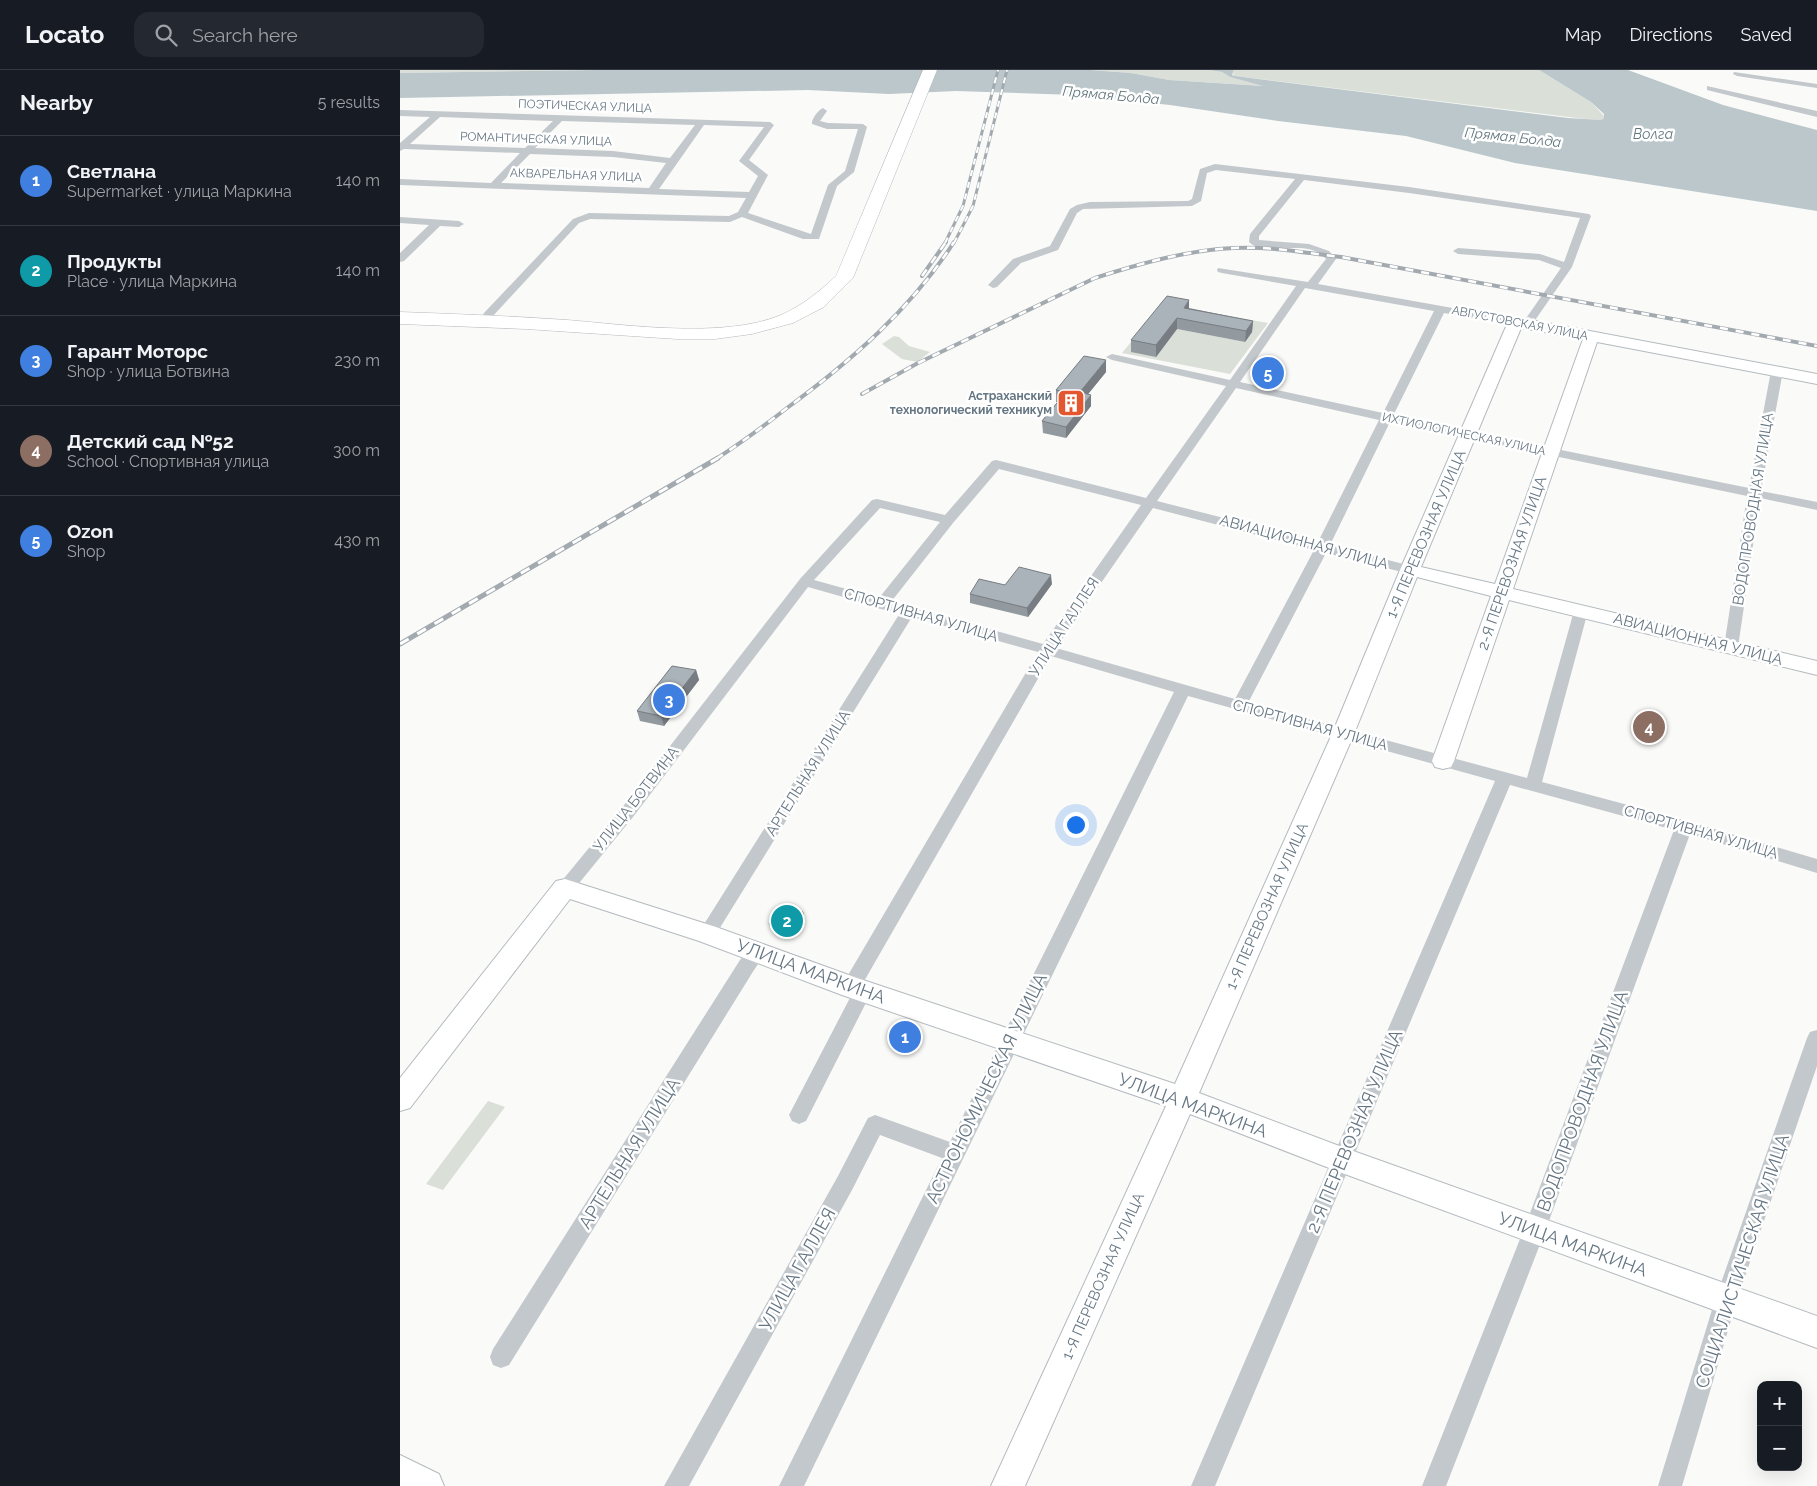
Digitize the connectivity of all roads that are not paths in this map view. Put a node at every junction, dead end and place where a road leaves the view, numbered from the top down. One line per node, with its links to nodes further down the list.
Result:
1 (920, 70): 12 (highway)
2 (930, 70): 12 (highway)
3 (1737, 74): 4 (street)
4 (1817, 86)
5 (1710, 88): 9 (street)
6 (823, 111): 21 (street)
7 (400, 113): 8 (street, ПОЭТИЧЕСКАЯ УЛИЦА)
8 (438, 114): 10 (street, ПОЭТИЧЕСКАЯ УЛИЦА); 13 (street)
9 (1817, 114)
10 (560, 118): 11 (street, ПОЭТИЧЕСКАЯ УЛИЦА); 14 (street)
11 (701, 123): 15 (street); 20 (street, ПОЭТИЧЕСКАЯ УЛИЦА)
12 (898, 131): 33 (highway); 34 (highway)
13 (401, 147): 14 (street, РОМАНТИЧЕСКАЯ УЛИЦА)
14 (528, 150): 15 (street, РОМАНТИЧЕСКАЯ УЛИЦА); 18 (street)
15 (672, 161): 19 (street)
16 (1302, 177): 27 (street); 29 (street); 30 (street, УЛИЦА ГАЛЛЕЯ)
17 (400, 182): 18 (street, АКВАРЕЛЬНАЯ УЛИЦА)
18 (494, 185): 19 (street, АКВАРЕЛЬНАЯ УЛИЦА)
19 (653, 190): 20 (street, АКВАРЕЛЬНАЯ УЛИЦА)
20 (751, 195): 21 (street)
21 (742, 214): 33 (street)
22 (400, 220): 23 (street)
23 (438, 222): 24 (street); 26 (street)
24 (460, 224)
25 (1458, 251): 27 (street)
26 (400, 259)
27 (1567, 267): 35 (street)
28 (1222, 270): 30 (street, АВГУСТОВСКАЯ УЛИЦА)
29 (993, 285)
30 (1306, 286): 31 (street, АВГУСТОВСКАЯ УЛИЦА); 40 (street, УЛИЦА ГАЛЛЕЯ)
31 (1441, 308): 35 (street, АВГУСТОВСКАЯ УЛИЦА); 41 (street)
32 (400, 311): 33 (highway)
33 (488, 316)
34 (400, 318)
35 (1521, 323): 36 (street, АВГУСТОВСКАЯ УЛИЦА); 42 (street, 1-Я ПЕРЕВОЗНАЯ УЛИЦА)
36 (1591, 336): 38 (street, АВГУСТОВСКАЯ УЛИЦА); 43 (street, 2-Я ПЕРЕВОЗНАЯ УЛИЦА)
37 (1112, 357): 40 (street, ИХТИОЛОГИЧЕСКАЯ УЛИЦА)
38 (1776, 371): 39 (street, АВГУСТОВСКАЯ УЛИЦА); 44 (street, ВОДОПРОВОДНАЯ УЛИЦА)
39 (1817, 379)
40 (1232, 383): 41 (street, ИХТИОЛОГИЧЕСКАЯ УЛИЦА); 45 (street, УЛИЦА ГАЛЛЕЯ)
41 (1387, 418): 42 (street, ИХТИОЛОГИЧЕСКАЯ УЛИЦА); 48 (street)
42 (1468, 435): 43 (street, ИХТИОЛОГИЧЕСКАЯ УЛИЦА); 49 (street, 1-Я ПЕРЕВОЗНАЯ УЛИЦА)
43 (1551, 452): 44 (street, ИХТИОЛОГИЧЕСКАЯ УЛИЦА); 51 (street, 2-Я ПЕРЕВОЗНАЯ УЛИЦА)
44 (1754, 494): 46 (street, ИХТИОЛОГИЧЕСКАЯ УЛИЦА); 55 (street, ВОДОПРОВОДНАЯ УЛИЦА)
45 (1148, 502): 47 (street, АВИАЦИОННАЯ УЛИЦА); 48 (street, АВИАЦИОННАЯ УЛИЦА); 56 (street, УЛИЦА ГАЛЛЕЯ)
46 (1817, 506)
47 (948, 520): 50 (street, УЛИЦА БОТВИНА); 52 (street)
48 (1322, 547): 49 (street, АВИАЦИОННАЯ УЛИЦА); 59 (street)
49 (1410, 570): 51 (street, АВИАЦИОННАЯ УЛИЦА); 60 (street, 1-Я ПЕРЕВОЗНАЯ УЛИЦА)
50 (805, 582): 52 (street, СПОРТИВНАЯ УЛИЦА); 66 (street, УЛИЦА БОТВИНА)
51 (1502, 591): 53 (street, АВИАЦИОННАЯ УЛИЦА); 61 (street, 2-Я ПЕРЕВОЗНАЯ УЛИЦА)
52 (881, 605): 54 (street, СПОРТИВНАЯ УЛИЦА)
53 (1581, 611): 55 (street, АВИАЦИОННАЯ УЛИЦА); 63 (street)
54 (908, 612): 56 (street, СПОРТИВНАЯ УЛИЦА); 67 (street, АРТЕЛЬНАЯ УЛИЦА)
55 (1731, 647): 57 (street, АВИАЦИОННАЯ УЛИЦА)
56 (1047, 650): 58 (street, СПОРТИВНАЯ УЛИЦА); 69 (street, УЛИЦА ГАЛЛЕЯ)
57 (1817, 668)
58 (1183, 690): 59 (street, СПОРТИВНАЯ УЛИЦА); 71 (street, АСТРОНОМИЧЕСКАЯ УЛИЦА)
59 (1239, 706): 60 (street, СПОРТИВНАЯ УЛИЦА)
60 (1343, 734): 61 (street, СПОРТИВНАЯ УЛИЦА); 73 (street, 1-Я ПЕРЕВОЗНАЯ УЛИЦА)
61 (1444, 761): 62 (street, СПОРТИВНАЯ УЛИЦА)
62 (1505, 777): 63 (street, СПОРТИВНАЯ УЛИЦА); 76 (street, 2-Я ПЕРЕВОЗНАЯ УЛИЦА)
63 (1532, 784): 64 (street, СПОРТИВНАЯ УЛИЦА)
64 (1684, 826): 65 (street, СПОРТИВНАЯ УЛИЦА); 77 (street, ВОДОПРОВОДНАЯ УЛИЦА)
65 (1817, 866)
66 (565, 888): 67 (street, УЛИЦА МАРКИНА); 72 (street, УЛИЦА БОТВИНА)
67 (707, 934): 68 (street, УЛИЦА МАРКИНА)
68 (758, 951): 69 (street, УЛИЦА МАРКИНА); 80 (street, АРТЕЛЬНАЯ УЛИЦА)
69 (857, 989): 71 (street, УЛИЦА МАРКИНА); 74 (street, УЛИЦА ГАЛЛЕЯ)
70 (1817, 1038): 78 (street, СОЦИАЛИСТИЧЕСКАЯ УЛИЦА)
71 (1010, 1041): 73 (street, УЛИЦА МАРКИНА); 75 (street, АСТРОНОМИЧЕСКАЯ УЛИЦА)
72 (400, 1099)
73 (1182, 1099): 76 (street, УЛИЦА МАРКИНА); 85 (street, 1-Я ПЕРЕВОЗНАЯ УЛИЦА)
74 (799, 1116)
75 (954, 1153): 83 (street, УЛИЦА ГАЛЛЕЯ); 84 (street, АСТРОНОМИЧЕСКАЯ УЛИЦА)
76 (1342, 1160): 77 (street, УЛИЦА МАРКИНА); 86 (street, 2-Я ПЕРЕВОЗНАЯ УЛИЦА)
77 (1535, 1229): 78 (street, УЛИЦА МАРКИНА); 87 (street, ВОДОПРОВОДНАЯ УЛИЦА)
78 (1726, 1300): 79 (street, УЛИЦА МАРКИНА); 88 (street, СОЦИАЛИСТИЧЕСКАЯ УЛИЦА)
79 (1817, 1332)
80 (501, 1356)
81 (400, 1472): 82 (street)
82 (427, 1486)
83 (676, 1486)
84 (791, 1486)
85 (1008, 1486)
86 (1203, 1486)
87 (1434, 1486)
88 (1670, 1486)

